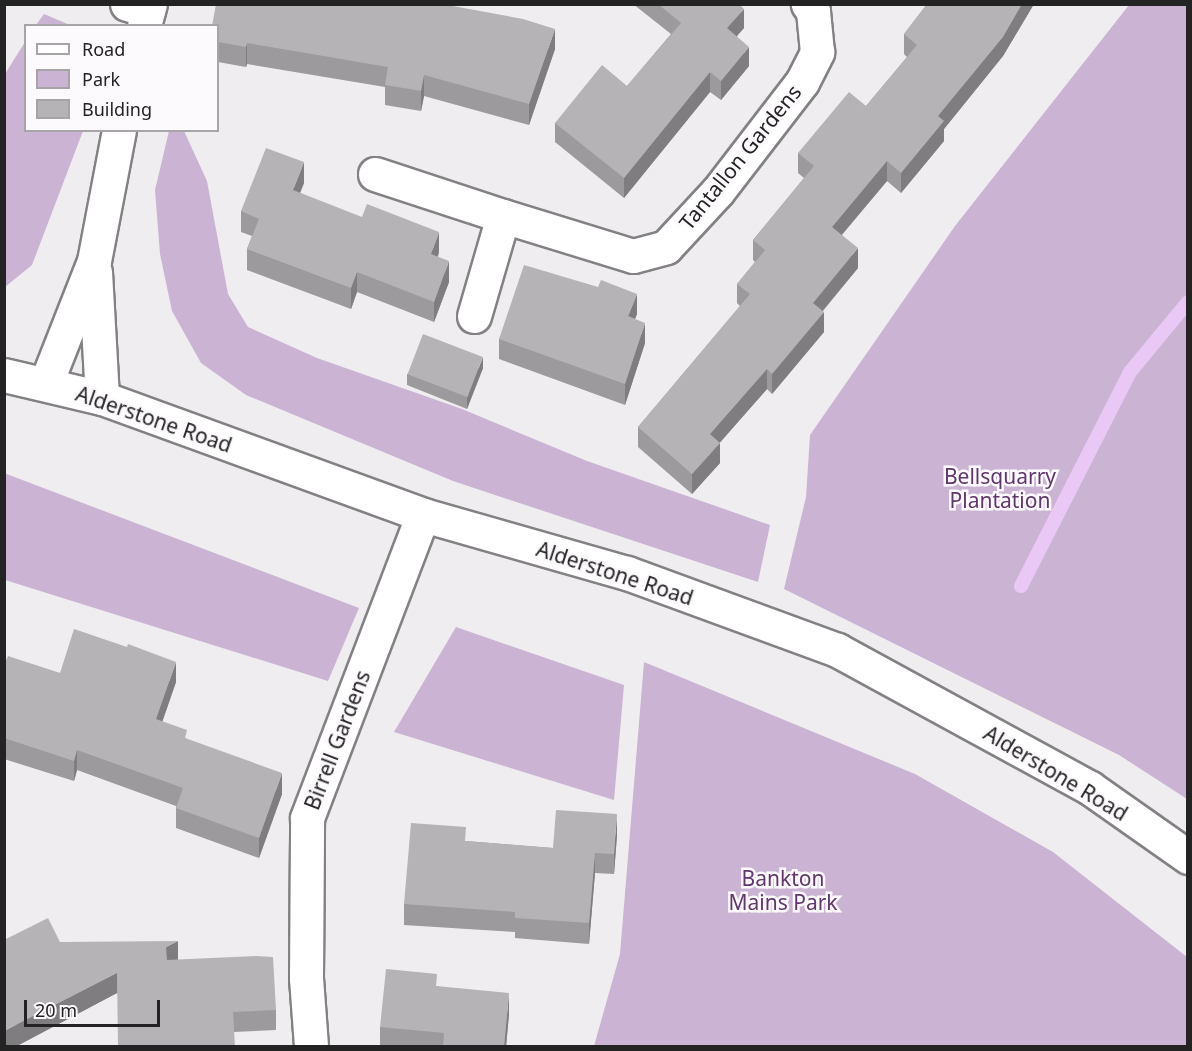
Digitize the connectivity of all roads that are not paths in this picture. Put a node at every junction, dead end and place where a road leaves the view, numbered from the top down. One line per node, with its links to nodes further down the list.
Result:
1 (808, 4): 4 (street, Tantallon Gardens)
2 (119, 132): 5 (street)
3 (375, 174): 4 (street, Tantallon Gardens)
4 (502, 216): 6 (street)
5 (94, 261): 8 (street); 9 (street)
6 (474, 316)
7 (4, 375): 8 (street, Alderstone Road)
8 (46, 383): 9 (street, Alderstone Road)
9 (102, 398): 10 (street, Alderstone Road)
10 (423, 515): 11 (street, Alderstone Road); 12 (street, Birrell Gardens)
11 (1188, 857)
12 (311, 1047)

